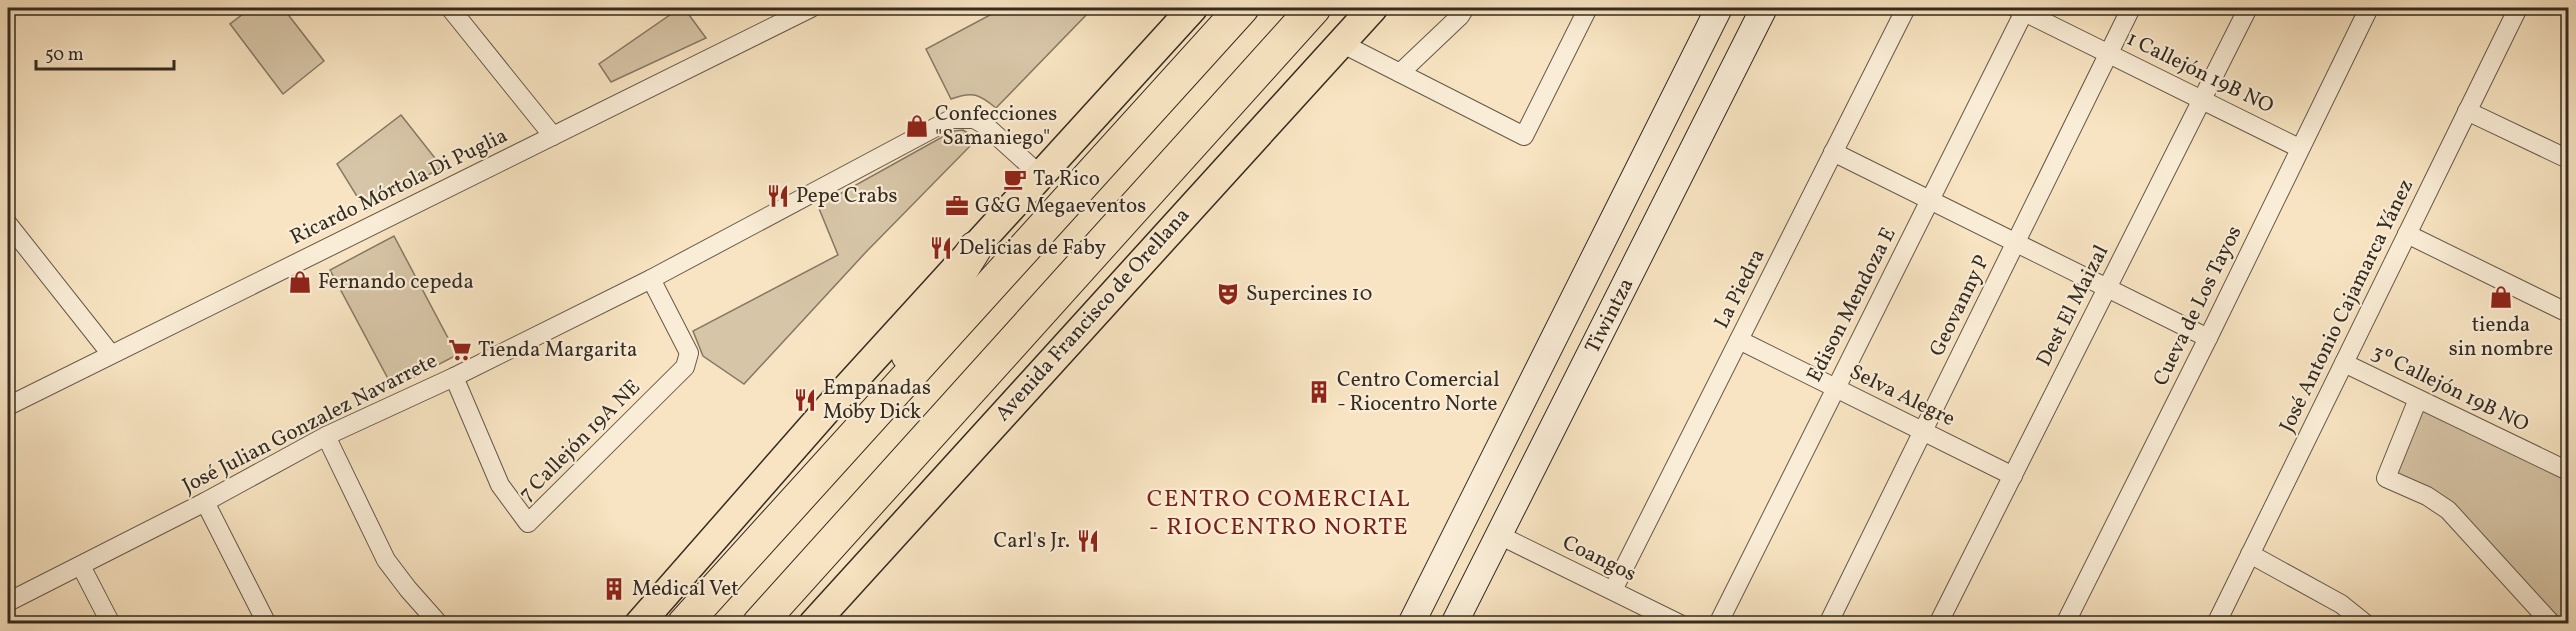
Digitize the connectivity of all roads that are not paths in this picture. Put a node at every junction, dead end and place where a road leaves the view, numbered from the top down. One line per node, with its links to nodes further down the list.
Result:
1 (450, 8): 22 (street)
2 (811, 8): 22 (street, Ricardo Mórtola Di Puglia)
3 (1193, 8): 26 (main road)
4 (1242, 8): 43 (highway)
5 (1314, 8): 59 (highway, Avenida Francisco de Orellana)
6 (1373, 8): 17 (main road, Avenida Francisco de Orellana)
7 (1466, 8): 19 (street)
8 (1588, 8): 19 (street)
9 (1719, 8): 61 (street, Tiwintza)
10 (1764, 8): 49 (street, Tiwintza)
11 (1906, 8): 24 (street, La Piedra)
12 (2131, 8): 18 (street, Geovanny P)
13 (2248, 8): 20 (street, Dest El Maizal)
14 (2369, 8): 23 (street, Cueva de Los Tayos)
15 (2518, 8): 21 (street, José Antonio Cajamarca Yánez)
16 (2022, 9): 18 (street, 1 Callejón 19B NO); 27 (street, Edison Mendoza E)
17 (1341, 43): 19 (street); 60 (main road, Avenida Francisco de Orellana)
18 (2109, 53): 20 (street, 1 Callejón 19B NO); 30 (street, Geovanny P)
19 (1400, 73)
20 (2202, 99): 23 (street, 1 Callejón 19B NO); 33 (street, Dest El Maizal)
21 (2467, 111): 25 (street); 29 (street, José Antonio Cajamarca Yánez)
22 (553, 136): 37 (street, Ricardo Mórtola Di Puglia)
23 (2299, 148): 35 (street, Cueva de Los Tayos)
24 (1833, 152): 27 (street); 36 (street, La Piedra)
25 (2568, 159)
26 (1040, 175): 31 (main road); 32 (street, José Julian Gonzalez Navarrete)
27 (1930, 200): 30 (street); 40 (street, Edison Mendoza E)
28 (8, 224): 37 (street)
29 (2407, 234): 34 (street); 38 (street, José Antonio Cajamarca Yánez)
30 (2016, 243): 33 (street); 44 (street, Geovanny P)
31 (975, 248): 43 (highway); 57 (main road)
32 (651, 279): 39 (street, José Julian Gonzalez Navarrete); 39 (street, 7 Callejón 19A NE)
33 (2108, 288): 35 (street); 47 (street, Dest El Maizal)
34 (2568, 314)
35 (2208, 338): 67 (street, Cueva de Los Tayos)
36 (1739, 340): 40 (street, Selva Alegre); 52 (street, La Piedra)
37 (110, 354): 42 (street, Ricardo Mórtola Di Puglia)
38 (2344, 363): 41 (street, 3º Callejón 19B NO); 50 (street, José Antonio Cajamarca Yánez)
39 (454, 377): 45 (street, José Julian Gonzalez Navarrete)
40 (1836, 388): 44 (street, Selva Alegre); 64 (street, Edison Mendoza E)
41 (2418, 399): 46 (street, 3º Callejón 19B NO); 70 (street)
42 (8, 406)
43 (861, 430): 58 (highway)
44 (1923, 431): 47 (street, Selva Alegre); 65 (street, Geovanny P)
45 (326, 436): 48 (street, José Julian Gonzalez Navarrete); 56 (street)
46 (2568, 471)
47 (2013, 476): 66 (street, Dest El Maizal)
48 (205, 502): 51 (street, José Julian Gonzalez Navarrete); 55 (street)
49 (1499, 535): 52 (street, Coangos); 62 (street, Tiwintza)
50 (2250, 555): 68 (street, José Antonio Cajamarca Yánez); 69 (street)
51 (81, 566): 53 (street, José Julian Gonzalez Navarrete); 54 (street)
52 (1614, 590): 63 (street, Coangos)
53 (8, 602)
54 (111, 624)
55 (267, 624)
56 (439, 624)
57 (639, 624)
58 (684, 624)
59 (759, 624)
60 (813, 624)
61 (1411, 624)
62 (1454, 624)
63 (1680, 624)
64 (1718, 624)
65 (1828, 624)
66 (1938, 624)
67 (2065, 624)
68 (2216, 624)
69 (2366, 624)
70 (2552, 624)

